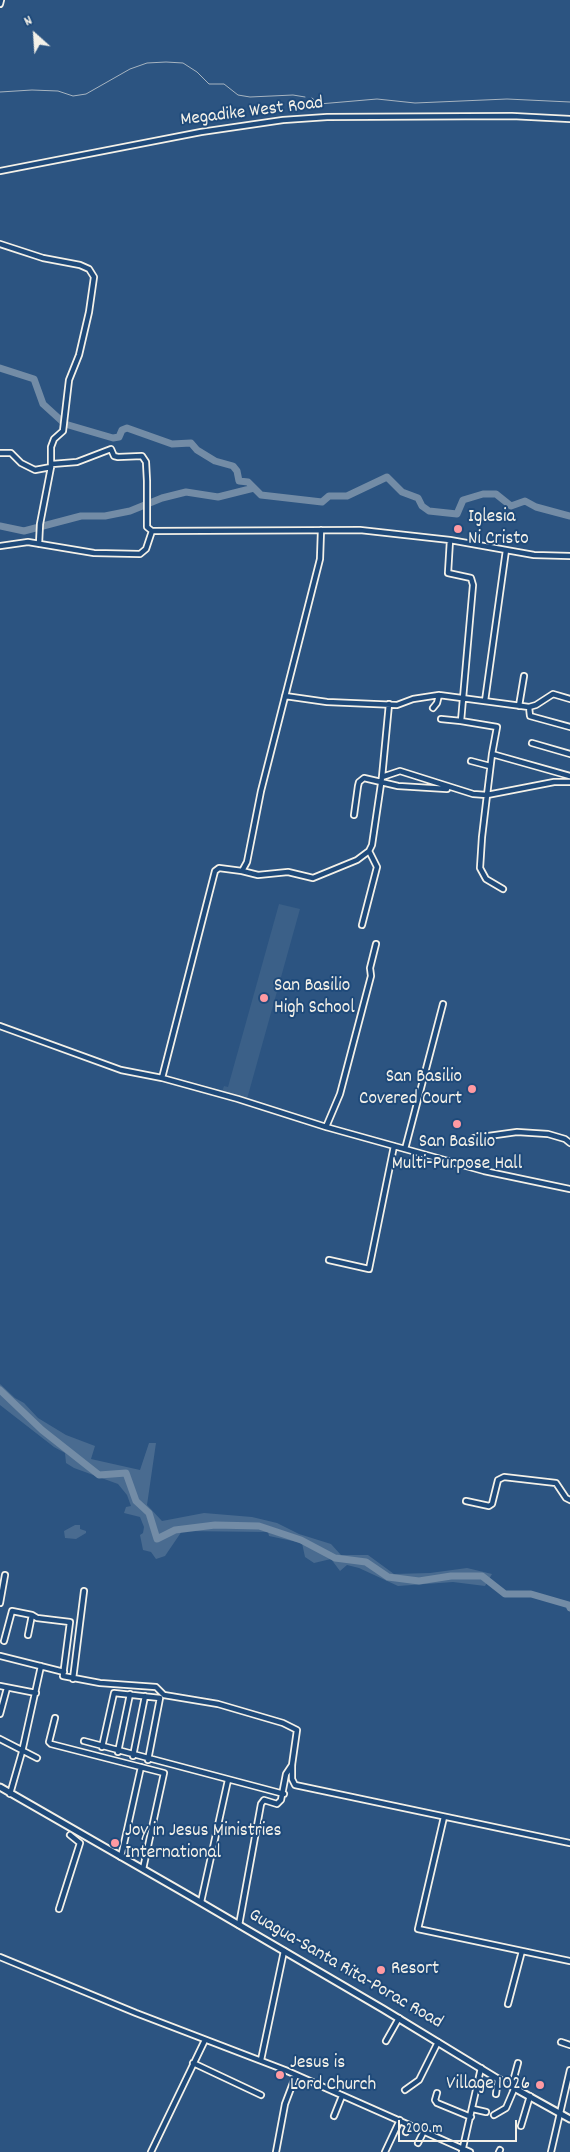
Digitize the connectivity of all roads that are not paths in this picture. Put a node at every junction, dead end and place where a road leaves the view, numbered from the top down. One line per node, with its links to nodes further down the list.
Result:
1 (1, 0): 2 (street)
2 (0, 4)
3 (570, 119): 4 (street, Megadike West Road)
4 (0, 171)
5 (0, 244): 7 (street)
6 (0, 453): 7 (street)
7 (52, 465): 9 (street); 11 (street)
8 (321, 530): 9 (street); 10 (street); 17 (street)
9 (152, 531): 11 (street)
10 (450, 540): 13 (street); 18 (street)
11 (39, 544): 12 (street)
12 (0, 546)
13 (506, 550): 14 (street); 20 (street)
14 (570, 556)
15 (524, 676): 22 (street)
16 (438, 695): 18 (street); 21 (street); 24 (street)
17 (285, 696): 21 (street); 40 (street)
18 (462, 697): 20 (street); 26 (street)
19 (570, 699): 23 (street)
20 (485, 700): 22 (street)
21 (389, 704): 34 (street)
22 (519, 706): 23 (street)
23 (529, 707): 27 (street)
24 (433, 708)
25 (441, 719): 26 (street)
26 (461, 721): 29 (street)
27 (570, 727)
28 (532, 744): 30 (street)
29 (492, 754): 32 (street); 33 (street)
30 (570, 754)
31 (471, 761): 32 (street)
32 (490, 766): 37 (street)
33 (570, 776)
34 (381, 779): 36 (street); 36 (street); 38 (street); 39 (street)
35 (570, 782): 37 (street)
36 (453, 789): 37 (street)
37 (487, 795): 41 (street)
38 (354, 815)
39 (369, 851): 40 (street); 42 (street)
40 (242, 871): 46 (street)
41 (503, 888)
42 (362, 925)
43 (376, 944): 47 (street)
44 (443, 1004): 51 (street)
45 (0, 1026): 46 (street)
46 (162, 1078): 47 (street)
47 (326, 1128): 50 (street)
48 (474, 1138): 49 (street)
49 (570, 1143)
50 (394, 1146): 51 (street); 53 (street)
51 (405, 1149): 52 (street)
52 (570, 1189)
53 (329, 1260)
54 (570, 1500): 55 (street)
55 (466, 1501)
56 (5, 1575): 58 (street)
57 (84, 1591): 67 (street)
58 (0, 1603)
59 (32, 1615): 61 (street); 62 (street); 66 (street)
60 (0, 1632): 61 (street)
61 (6, 1633): 63 (street)
62 (28, 1635)
63 (4, 1641)
64 (0, 1656): 65 (street)
65 (41, 1666): 66 (street); 70 (street)
66 (64, 1672): 67 (street)
67 (73, 1679): 83 (street)
68 (0, 1686): 69 (street)
69 (7, 1688): 70 (street); 73 (street)
70 (36, 1693): 78 (street)
71 (130, 1694): 72 (street); 77 (street); 79 (street)
72 (145, 1696): 80 (street); 82 (street)
73 (0, 1714)
74 (55, 1718): 84 (street)
75 (0, 1739): 78 (street)
76 (84, 1741): 77 (street)
77 (102, 1747): 79 (street)
78 (22, 1752): 81 (street); 89 (street)
79 (118, 1752): 80 (street)
80 (133, 1756): 82 (street)
81 (37, 1758)
82 (148, 1760): 86 (street)
83 (292, 1765): 85 (street); 87 (street)
84 (141, 1767): 94 (street); 95 (street)
85 (292, 1779): 87 (street); 91 (street)
86 (228, 1780): 90 (street); 96 (street)
87 (285, 1780): 90 (street)
88 (0, 1788): 89 (main road, Guagua-Santa Rita-Porac Road)
89 (10, 1794): 94 (main road, Guagua-Santa Rita-Porac Road)
90 (284, 1794): 98 (street)
91 (444, 1817): 93 (street); 100 (street)
92 (70, 1835): 97 (street)
93 (570, 1843)
94 (121, 1856): 95 (main road, Guagua-Santa Rita-Porac Road)
95 (143, 1869): 96 (main road, Guagua-Santa Rita-Porac Road)
96 (200, 1902): 98 (main road, Guagua-Santa Rita-Porac Road)
97 (59, 1908)
98 (239, 1925): 99 (main road, Guagua-Santa Rita-Porac Road)
99 (284, 1951): 104 (main road, Guagua-Santa Rita-Porac Road); 110 (street)
100 (522, 1951): 102 (street); 103 (street)
101 (0, 1957): 105 (street)
102 (570, 1961)
103 (508, 2004)
104 (399, 2018): 106 (street); 107 (main road, Guagua-Santa Rita-Porac Road)
105 (205, 2040): 110 (street); 112 (street)
106 (386, 2041)
107 (438, 2042): 113 (main road, Guagua-Santa Rita-Porac Road); 118 (street)
108 (561, 2042): 109 (street)
109 (570, 2044)
110 (261, 2060): 115 (street)
111 (518, 2063): 117 (street)
112 (193, 2064): 121 (street); 138 (street)
113 (481, 2068): 116 (main road, Guagua-Santa Rita-Porac Road); 124 (street)
114 (570, 2070): 126 (street)
115 (296, 2075): 122 (street); 139 (street)
116 (498, 2079): 117 (main road, Guagua-Santa Rita-Porac Road); 120 (street)
117 (514, 2086): 123 (main road, Guagua-Santa Rita-Porac Road); 127 (street)
118 (405, 2090)
119 (437, 2094): 129 (street)
120 (496, 2094)
121 (260, 2095)
122 (342, 2096): 128 (street); 131 (street)
123 (530, 2096): 126 (main road, Guagua-Santa Rita-Porac Road); 133 (street)
124 (473, 2108): 125 (street); 129 (street)
125 (486, 2112)
126 (560, 2113): 130 (main road, Guagua-Santa Rita-Porac Road); 142 (street)
127 (494, 2115)
128 (334, 2116)
129 (471, 2117): 137 (street)
130 (570, 2119)
131 (400, 2120): 132 (street); 140 (street)
132 (409, 2124): 134 (street); 135 (street)
133 (521, 2126)
134 (424, 2131): 136 (street); 137 (street)
135 (406, 2132)
136 (418, 2143)
137 (462, 2150): 141 (street)
138 (151, 2152)
139 (276, 2152)
140 (385, 2152)
141 (470, 2152)
142 (551, 2152)

